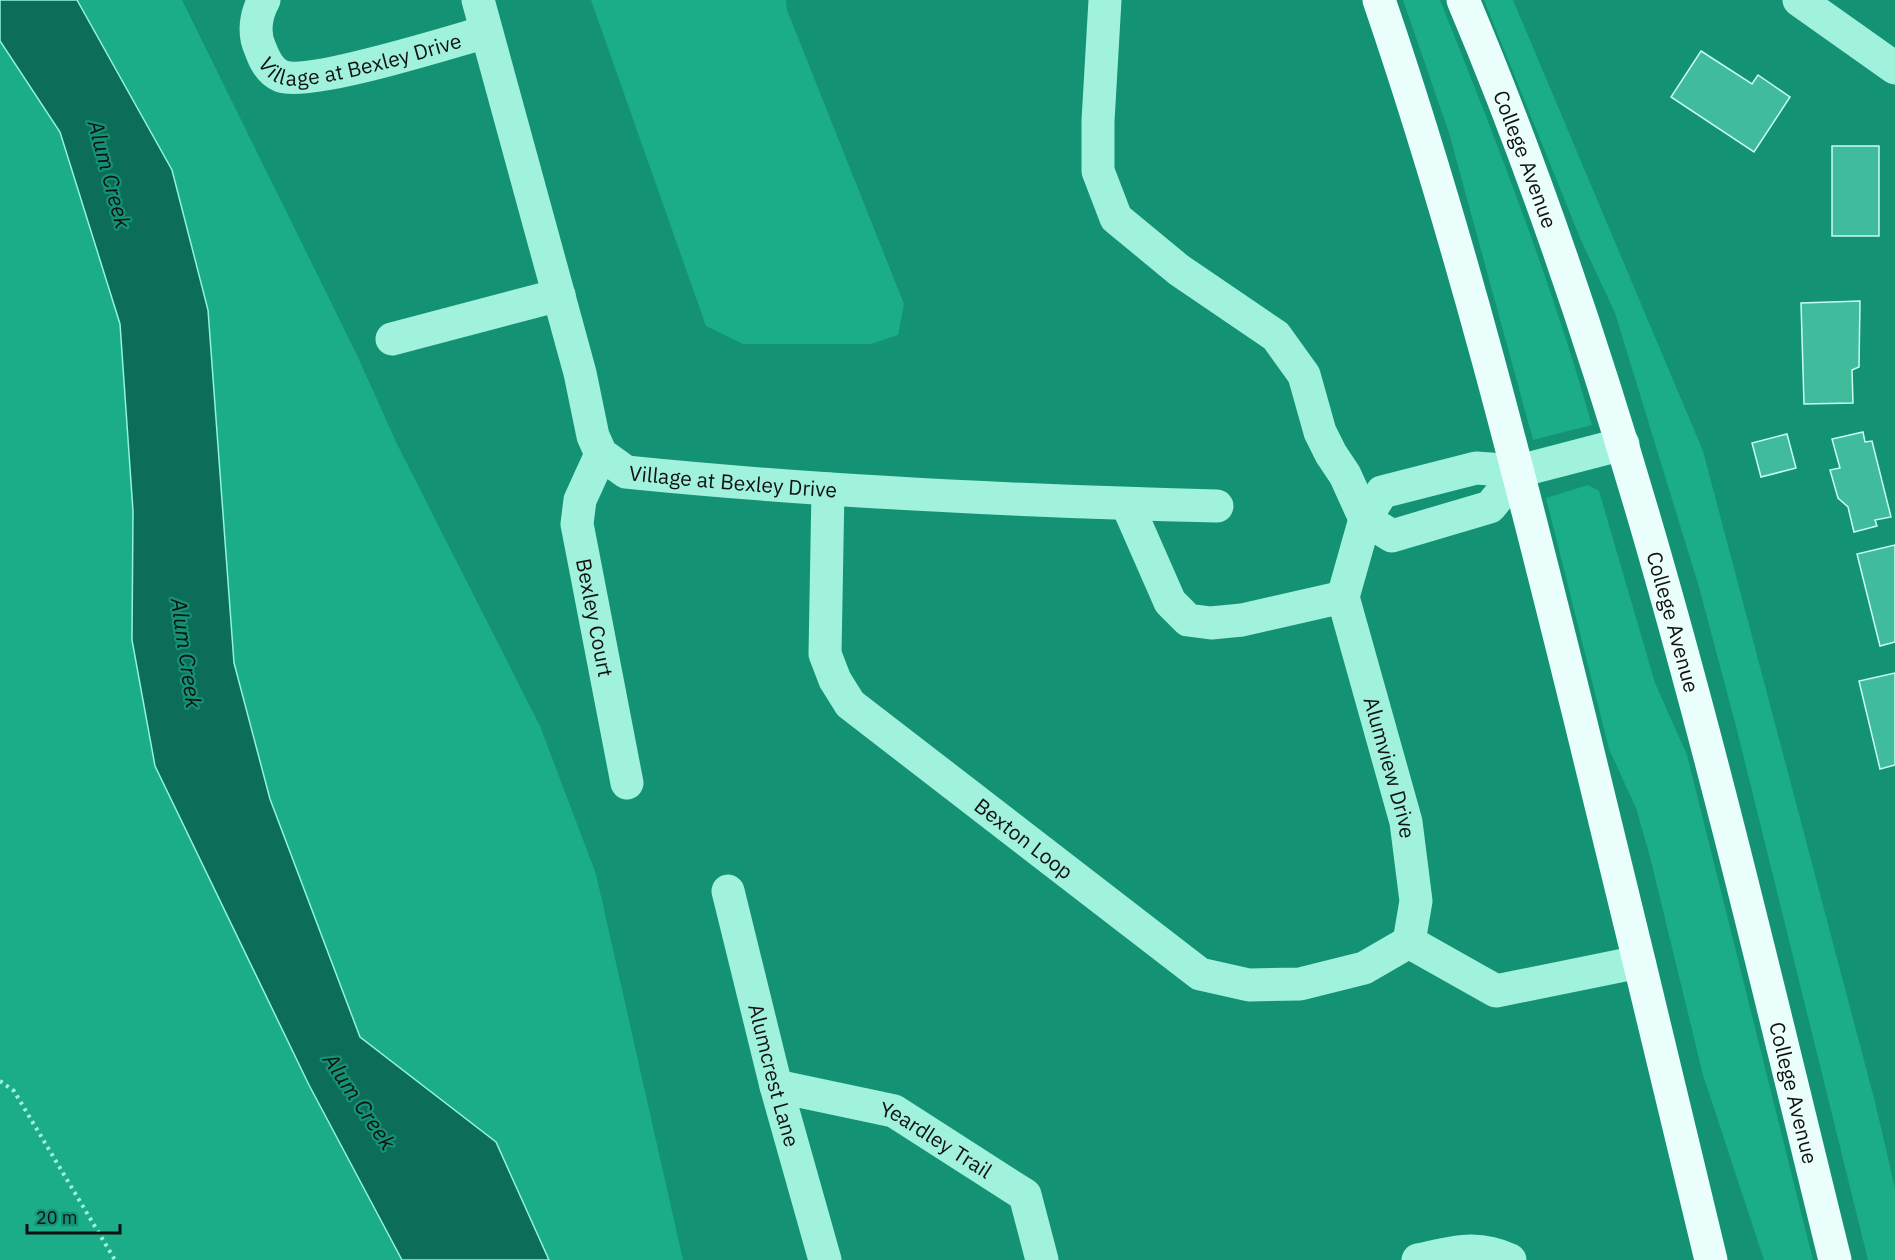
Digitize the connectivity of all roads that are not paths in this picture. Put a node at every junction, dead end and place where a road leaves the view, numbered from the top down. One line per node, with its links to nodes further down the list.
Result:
1 (264, 0): 7 (street, Village at Bexley Drive)
2 (478, 0): 7 (street, Village at Bexley Drive)
3 (1105, 0): 17 (street)
4 (1378, 0): 13 (main road)
5 (1463, 0): 11 (main road, College Avenue)
6 (1799, 0): 8 (street)
7 (486, 32): 9 (street, Village at Bexley Drive)
8 (1895, 69)
9 (559, 295): 10 (street); 12 (street, Village at Bexley Drive)
10 (392, 339)
11 (1623, 444): 13 (street); 29 (main road, College Avenue)
12 (601, 454): 14 (street, Village at Bexley Drive); 19 (street, Bexley Court)
13 (1519, 471): 17 (street); 17 (street); 22 (main road)
14 (828, 489): 15 (street, Village at Bexley Drive); 21 (street, Bexton Loop)
15 (1127, 504): 16 (street, Village at Bexley Drive); 18 (street)
16 (1217, 506)
17 (1365, 519): 18 (street)
18 (1343, 597): 21 (street, Alumview Drive)
19 (627, 783)
20 (728, 891): 23 (street, Alumcrest Lane)
21 (1409, 942): 22 (street)
22 (1639, 962): 28 (main road)
23 (776, 1086): 24 (street, Alumcrest Lane); 25 (street, Yeardley Trail)
24 (825, 1260)
25 (1042, 1260)
26 (1418, 1260): 27 (street)
27 (1510, 1260)
28 (1711, 1260)
29 (1835, 1260)

